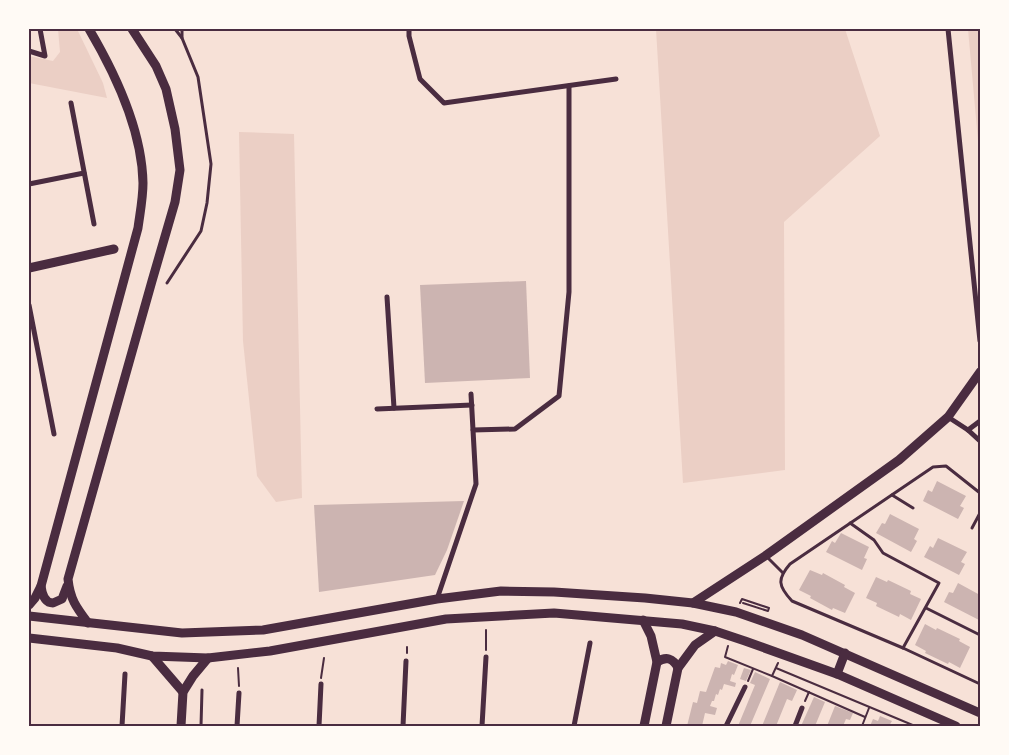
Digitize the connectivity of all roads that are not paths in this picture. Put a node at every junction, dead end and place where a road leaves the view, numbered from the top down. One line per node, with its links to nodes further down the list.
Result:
1 (40, 29): 9 (street)
2 (89, 29): 42 (main road)
3 (132, 29): 41 (main road)
4 (174, 29): 8 (lane)
5 (182, 29): 8 (lane)
6 (409, 29): 11 (street)
7 (948, 29): 21 (street)
8 (182, 38): 18 (lane)
9 (29, 52)
10 (616, 79): 11 (street)
11 (569, 86): 29 (street)
12 (71, 103): 13 (street)
13 (84, 173): 14 (street); 15 (street)
14 (29, 184)
15 (94, 224)
16 (114, 249): 17 (main road)
17 (29, 268)
18 (167, 283)
19 (387, 297): 25 (street)
20 (29, 305): 31 (street)
21 (980, 341)
22 (980, 372): 27 (main road)
23 (471, 394): 24 (street)
24 (472, 405): 25 (street); 29 (street)
25 (394, 408): 26 (street)
26 (377, 409)
27 (948, 417): 30 (street); 39 (main road)
28 (980, 421): 30 (street)
29 (473, 430): 43 (street)
30 (968, 430): 32 (street)
31 (54, 434)
32 (980, 441)
33 (980, 492): 34 (lane)
34 (892, 495): 35 (lane); 37 (lane)
35 (913, 508)
36 (980, 513): 38 (lane)
37 (850, 523): 40 (lane); 46 (lane)
38 (972, 528)
39 (765, 556): 40 (lane); 44 (main road)
40 (782, 572): 54 (lane)
41 (68, 579): 42 (main road); 49 (main road)
42 (41, 586): 45 (main road)
43 (438, 599): 44 (main road); 49 (main road)
44 (693, 603): 55 (main road)
45 (29, 606)
46 (926, 608): 51 (lane); 54 (lane)
47 (29, 616): 49 (main road)
48 (643, 620): 50 (main road); 58 (main road); 60 (main road)
49 (88, 623)
50 (715, 631): 61 (main road); 63 (main road)
51 (980, 635)
52 (29, 638): 56 (main road)
53 (590, 643): 79 (street)
54 (904, 648): 65 (lane)
55 (844, 653): 63 (main road); 71 (main road)
56 (152, 656): 58 (main road); 68 (main road)
57 (486, 657): 78 (street)
58 (208, 658): 68 (main road)
59 (406, 661): 77 (street)
60 (658, 662): 61 (main road); 80 (main road)
61 (678, 668): 81 (main road)
62 (125, 674): 72 (street)
63 (837, 674): 84 (main road)
64 (321, 684): 76 (street)
65 (980, 684)
66 (744, 687): 82 (street)
67 (202, 690): 74 (lane)
68 (183, 692): 73 (main road)
69 (239, 693): 75 (street)
70 (802, 708): 83 (street)
71 (980, 712)
72 (122, 726)
73 (181, 726)
74 (201, 726)
75 (237, 726)
76 (319, 726)
77 (403, 726)
78 (482, 726)
79 (574, 726)
80 (644, 726)
81 (666, 726)
82 (726, 726)
83 (795, 726)
84 (956, 726)

